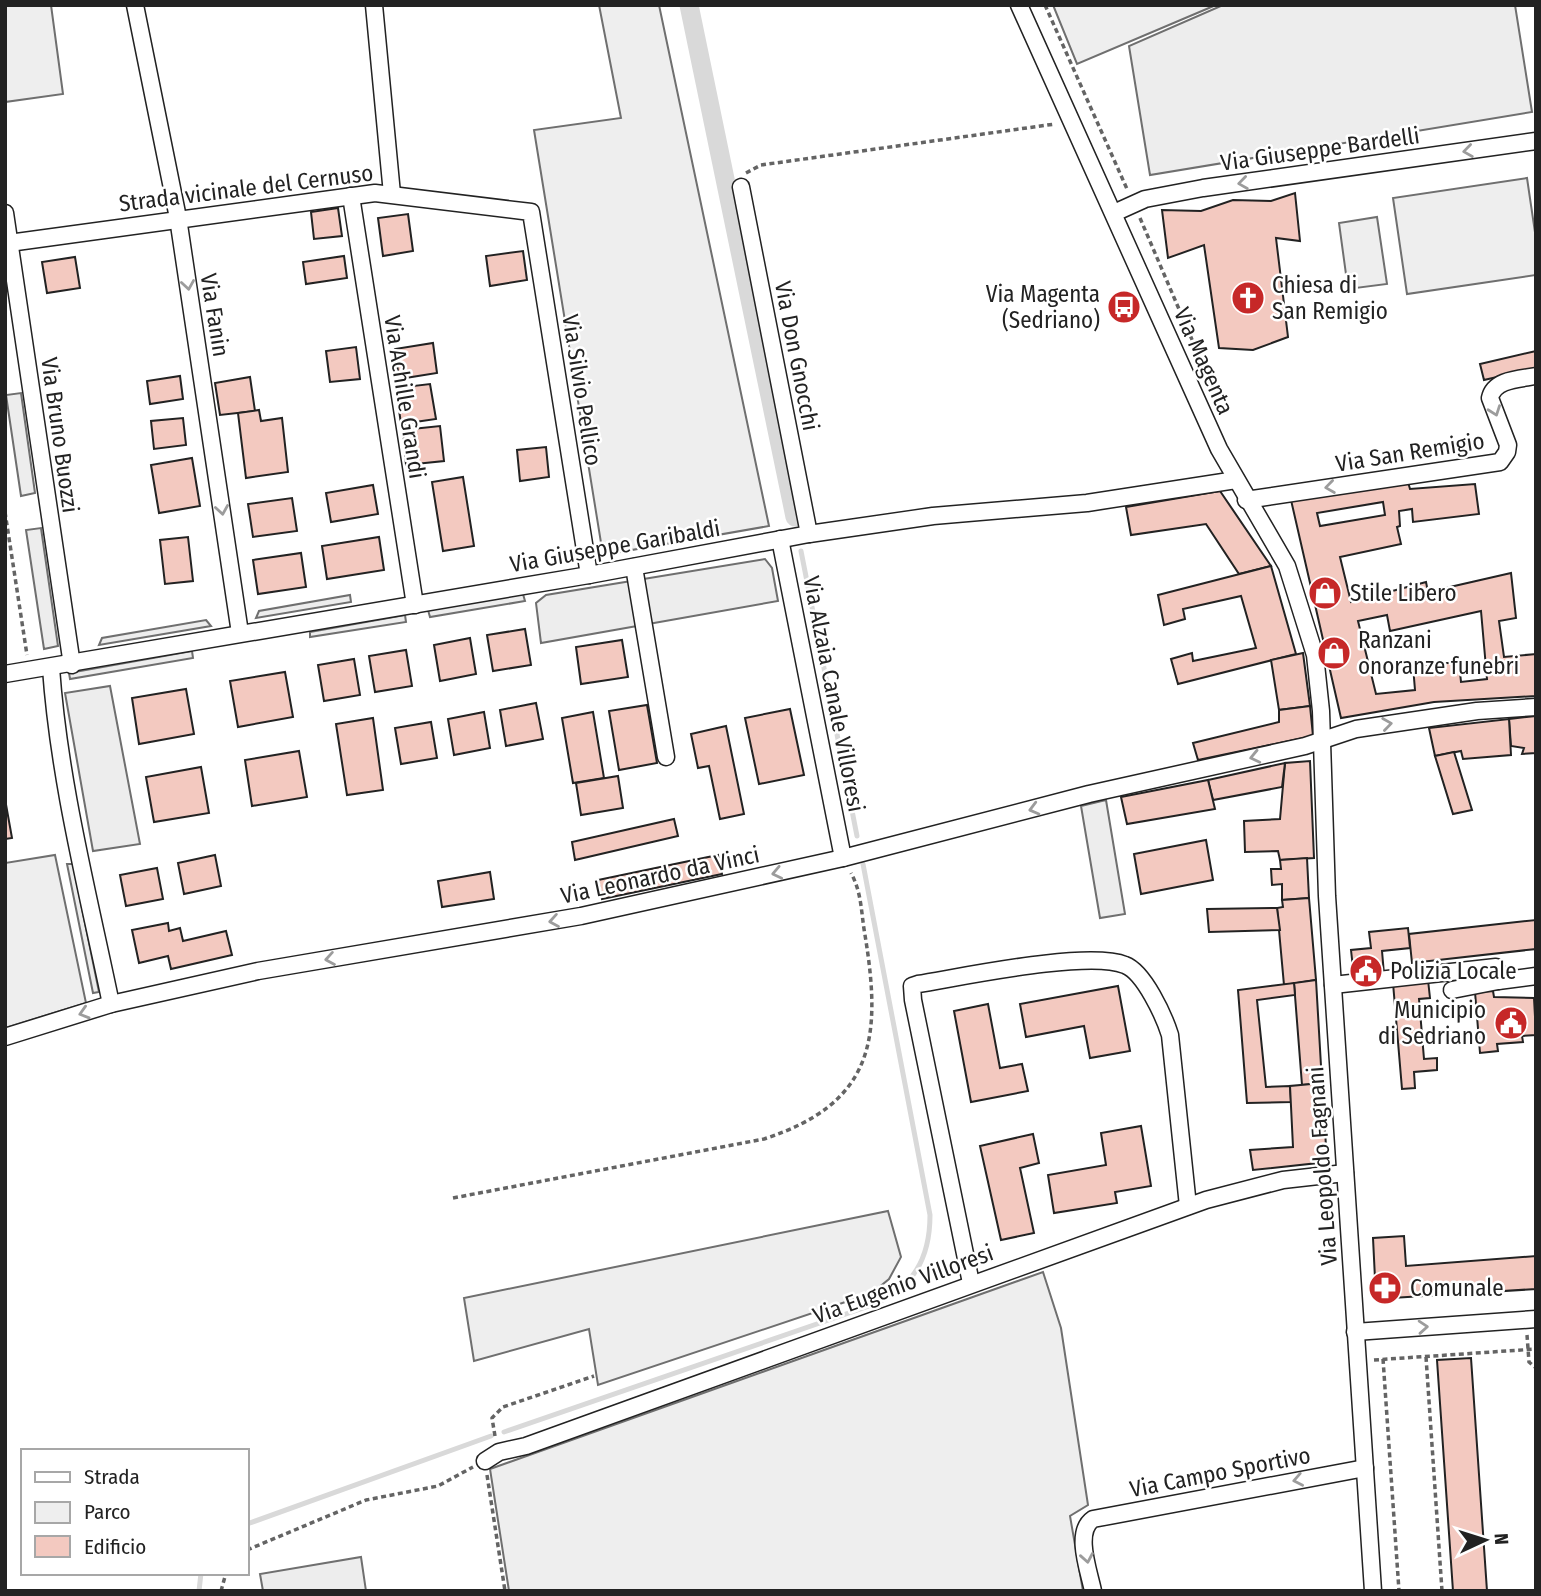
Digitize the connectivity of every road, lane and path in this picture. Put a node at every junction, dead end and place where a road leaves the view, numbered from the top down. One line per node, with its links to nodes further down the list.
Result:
1 (135, 5): 12 (street, Via Fanin)
2 (374, 5): 7 (street)
3 (1019, 5): 4 (street, Via Magenta)
4 (1071, 122): 6 (path); 11 (street, Via Magenta)
5 (1536, 141): 11 (street, Via Giuseppe Bardelli, one-way to 11)
6 (740, 187): 18 (street, Via Don Gnocchi)
7 (392, 194): 8 (street, Strada vicinale del Cernuso); 9 (street, Strada vicinale del Cernuso)
8 (351, 197): 12 (street, Strada vicinale del Cernuso); 22 (street, Via Achille Grandi)
9 (531, 212): 21 (street, Via Silvio Pellico)
10 (5, 213): 13 (street, Via Bruno Buozzi)
11 (1114, 213): 15 (street, Via Magenta)
12 (178, 218): 13 (street, Strada vicinale del Cernuso); 23 (street, Via Fanin, one-way to 23)
13 (8, 249): 24 (street, Via Bruno Buozzi)
14 (1536, 376): 16 (street, Via San Remigio, one-way to 16)
15 (1236, 480): 16 (street, Via Magenta); 18 (street, Via Giuseppe Garibaldi)
16 (1247, 500): 29 (street, Via Magenta)
17 (5, 512): 26 (path)
18 (809, 534): 19 (street, Via Giuseppe Garibaldi)
19 (780, 539): 20 (street, Via Giuseppe Garibaldi); 31 (street, Via Alzaia Canale Villoresi)
20 (634, 567): 21 (street, Via Giuseppe Garibaldi); 30 (street)
21 (589, 575): 22 (street, Via Giuseppe Garibaldi)
22 (415, 605): 23 (street, Via Giuseppe Garibaldi)
23 (240, 633): 24 (street, Via Giuseppe Garibaldi)
24 (72, 665): 25 (street, Via Giuseppe Garibaldi)
25 (51, 668): 26 (street, Via Giuseppe Garibaldi); 36 (street)
26 (29, 671): 27 (street, Via Giuseppe Garibaldi)
27 (5, 674)
28 (1536, 707): 29 (street, Via Leonardo da Vinci, one-way to 28)
29 (1321, 739): 31 (street, Via Leonardo da Vinci, one-way to 31); 34 (street, Via Leopoldo Fagnani)
30 (666, 757)
31 (843, 859): 36 (street, Via Leonardo da Vinci, one-way to 36); 39 (path)
32 (1536, 976): 33 (street)
33 (1498, 981): 34 (street); 35 (street)
34 (1333, 985): 38 (street, Via Leopoldo Fagnani)
35 (1452, 990)
36 (111, 1004): 37 (street, Via Leonardo da Vinci, one-way to 37)
37 (5, 1037)
38 (1345, 1173): 40 (street, Via Eugenio Villoresi); 43 (street, Via Leopoldo Fagnani)
39 (453, 1198)
40 (1188, 1206): 41 (street, Via Eugenio Villoresi); 41 (street)
41 (971, 1283): 51 (street, Via Eugenio Villoresi)
42 (1530, 1319): 43 (street, one-way to 42); 44 (path)
43 (1355, 1332): 48 (street, Via Leopoldo Fagnani)
44 (1528, 1349): 45 (path); 46 (path); 49 (path)
45 (1536, 1349)
46 (1426, 1357): 47 (path); 58 (path)
47 (1383, 1359): 48 (path); 57 (path)
48 (1357, 1361): 52 (street, Via Leopoldo Fagnani)
49 (1536, 1368)
50 (594, 1376): 51 (path)
51 (492, 1456): 53 (path); 54 (path)
52 (1365, 1468): 55 (street, Via Campo Sportivo, one-way to 55); 56 (street, Via Leopoldo Fagnani)
53 (248, 1550)
54 (505, 1591)
55 (1093, 1591)
56 (1373, 1591)
57 (1399, 1591)
58 (1442, 1591)

